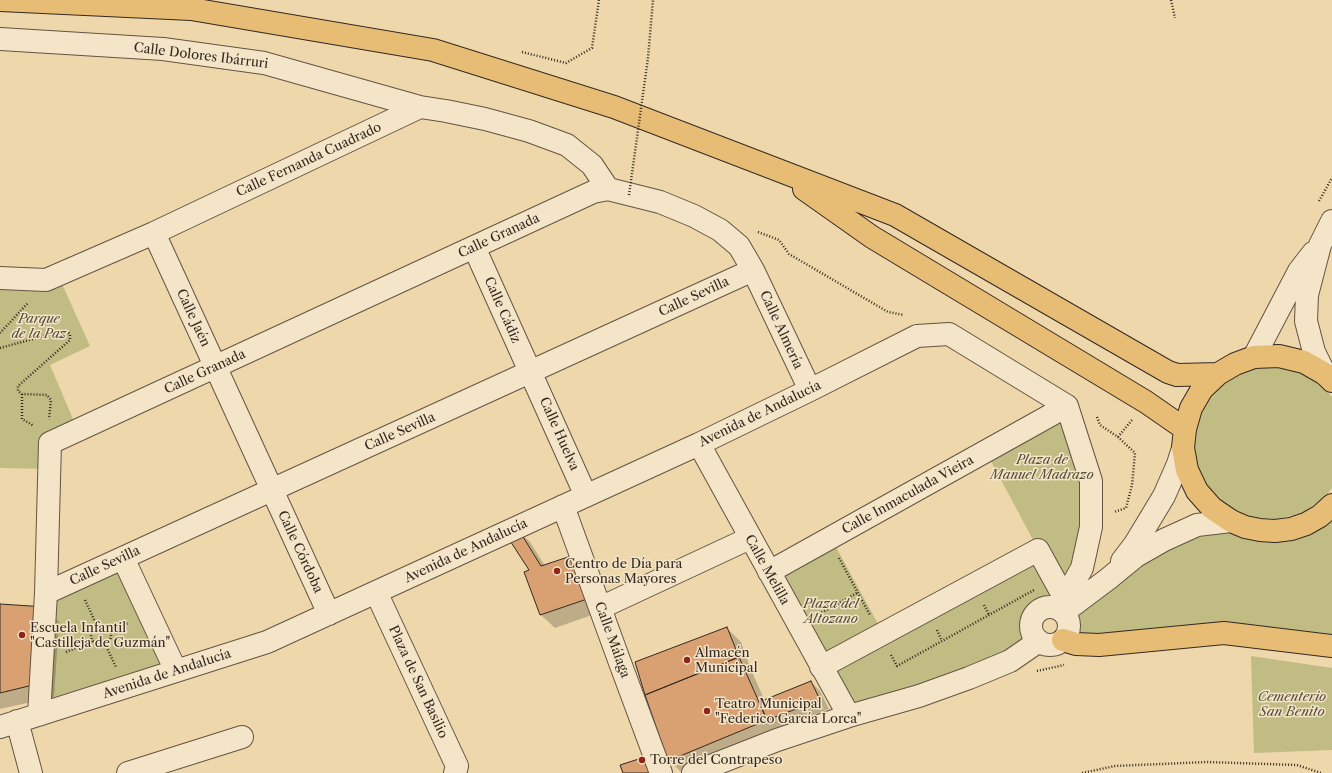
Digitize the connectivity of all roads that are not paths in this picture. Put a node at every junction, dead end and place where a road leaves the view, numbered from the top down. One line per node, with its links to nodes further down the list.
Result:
1 (0, 0): 4 (main road)
2 (0, 39): 3 (street, Calle Dolores Ibárruri)
3 (420, 107): 5 (street); 7 (street, Calle Fernanda Cuadrado)
4 (777, 170): 15 (main road); 19 (main road)
5 (608, 189): 9 (street, Calle Granada); 10 (street, Calle Almería)
6 (1332, 221): 8 (street)
7 (154, 233): 11 (street, Calle Fernanda Cuadrado); 13 (street, Calle Jaén)
8 (1320, 245): 12 (street); 16 (street)
9 (474, 248): 13 (street, Calle Granada); 14 (street, Calle Cádiz)
10 (753, 270): 14 (street, Calle Sevilla); 17 (street, Calle Almería)
11 (0, 278)
12 (1254, 358): 15 (main road); 16 (main road)
13 (216, 367): 21 (street, Calle Jaén); 31 (street, Calle Granada)
14 (531, 373): 21 (street, Calle Sevilla); 22 (street, Calle Huelva)
15 (1218, 374): 19 (main road)
16 (1329, 378)
17 (810, 390): 18 (street, Avenida de Andalucía); 20 (street, Avenida de Andalucía)
18 (1068, 406): 28 (street, Calle Inmaculada Vieira); 32 (street)
19 (1184, 438): 25 (main road); 29 (street)
20 (699, 444): 22 (street, Avenida de Andalucía); 26 (street, Calle Melilla)
21 (272, 490): 27 (street, Calle Sevilla); 34 (street, Calle Córdoba)
22 (586, 496): 23 (street, Avenida de Andalucía)
23 (563, 506): 30 (street, Avenida de Andalucía); 33 (street, Calle Málaga)
24 (1328, 513): 25 (main road)
25 (1231, 521): 29 (street)
26 (750, 538): 28 (street, Calle Melilla); 33 (street)
27 (123, 558): 31 (street, Calle Sevilla); 39 (street)
28 (769, 572): 38 (street, Calle Melilla)
29 (1108, 579): 32 (street)
30 (376, 592): 34 (street, Avenida de Andalucía); 46 (street, Plaza de San Basilio)
31 (46, 593): 40 (street)
32 (1062, 607): 35 (street); 36 (street); 38 (street)
33 (600, 608): 47 (street, Calle Málaga)
34 (328, 614): 39 (street, Avenida de Andalucía)
35 (1063, 640): 36 (street); 37 (main road)
36 (1039, 641): 41 (street)
37 (1332, 646)
38 (821, 667): 41 (street, Calle Melilla)
39 (176, 671): 40 (street, Avenida de Andalucía)
40 (39, 715): 42 (street, Avenida de Andalucía)
41 (849, 716): 48 (street)
42 (9, 724): 44 (street)
43 (242, 737): 45 (street)
44 (31, 773)
45 (128, 773)
46 (455, 773)
47 (661, 773)
48 (694, 773)

